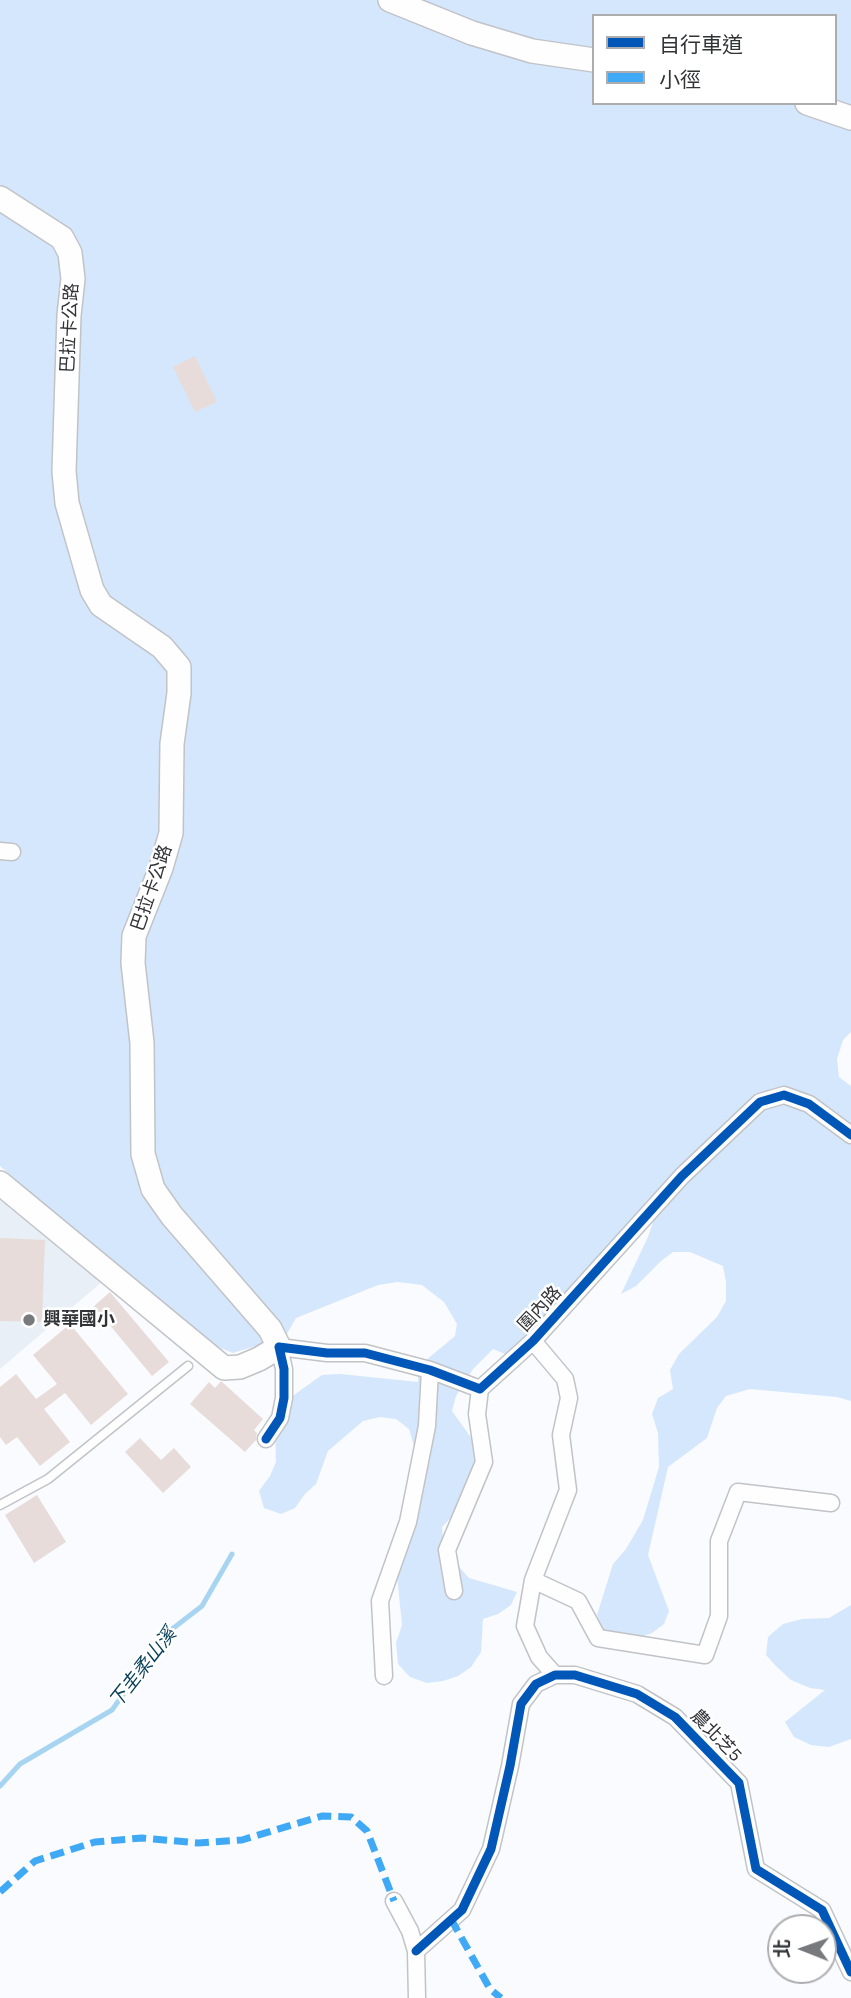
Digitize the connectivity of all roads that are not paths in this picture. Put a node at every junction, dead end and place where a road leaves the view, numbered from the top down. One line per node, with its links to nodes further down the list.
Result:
1 (390, 0): 2 (main road)
2 (592, 60)
3 (813, 105): 4 (main road)
4 (851, 118)
5 (0, 198): 9 (main road, 巴拉卡公路)
6 (851, 1135): 8 (street, 圍內路)
7 (0, 1183): 9 (main road)
8 (533, 1341): 12 (street, 圍內路); 16 (street)
9 (279, 1347): 11 (street); 13 (street)
10 (188, 1366): 15 (lane)
11 (430, 1370): 12 (street); 19 (street)
12 (480, 1389): 17 (street)
13 (266, 1439)
14 (831, 1503): 16 (street)
15 (0, 1505)
16 (533, 1580): 18 (street)
17 (454, 1591)
18 (555, 1675): 21 (street); 22 (street, 農北芝5)
19 (384, 1676)
20 (394, 1900): 21 (street)
21 (416, 1951): 23 (street)
22 (851, 1972)
23 (417, 1998)

